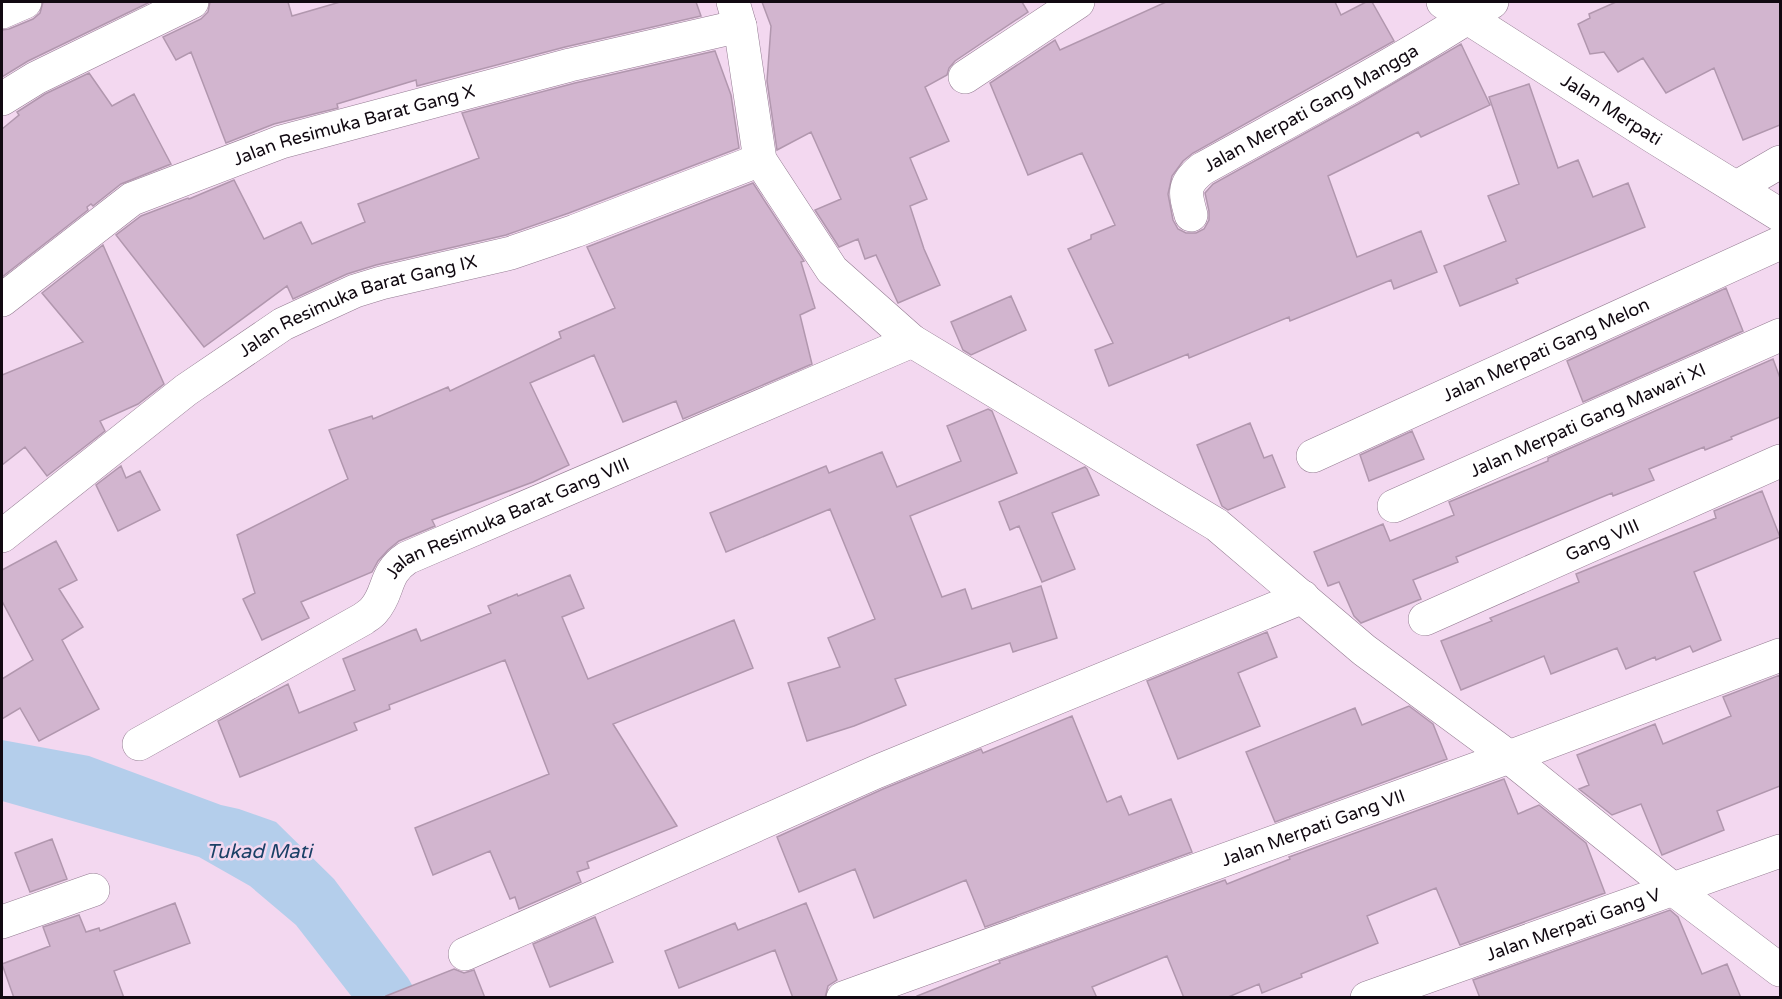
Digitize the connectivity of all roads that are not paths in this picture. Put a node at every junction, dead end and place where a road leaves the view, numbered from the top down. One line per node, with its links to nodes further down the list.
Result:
1 (25, 2): 5 (street)
2 (192, 2): 8 (street)
3 (1078, 2): 7 (street)
4 (1467, 7): 11 (street, Jalan Merpati); 12 (street, Jalan Merpati Gang Mangga)
5 (2, 12)
6 (737, 14): 9 (street); 15 (street, Jalan Resimuka Barat Gang X)
7 (965, 77)
8 (2, 99)
9 (760, 160): 17 (street); 21 (street, Jalan Resimuka Barat Gang IX)
10 (1780, 162): 11 (street)
11 (1737, 187): 13 (street, Jalan Merpati)
12 (1191, 215)
13 (1780, 215)
14 (1780, 243): 18 (street, Jalan Merpati Gang Melon)
15 (2, 300)
16 (1780, 335): 20 (street, Jalan Merpati Gang Mawari XI)
17 (912, 341): 22 (street); 25 (street, Jalan Resimuka Barat Gang VIII)
18 (1314, 456)
19 (1780, 461): 23 (street, Gang VIII)
20 (1394, 506)
21 (2, 536)
22 (1303, 597): 26 (street); 31 (street)
23 (1425, 619)
24 (1780, 655): 26 (street, Jalan Merpati Gang VII)
25 (139, 744)
26 (1509, 757): 28 (street); 33 (street, Jalan Merpati Gang VII)
27 (1780, 851): 28 (street, Jalan Merpati Gang V)
28 (1673, 889): 32 (street); 34 (street, Jalan Merpati Gang V)
29 (93, 890): 30 (street)
30 (2, 922)
31 (465, 954)
32 (1780, 970)
33 (843, 998)
34 (1366, 998)

